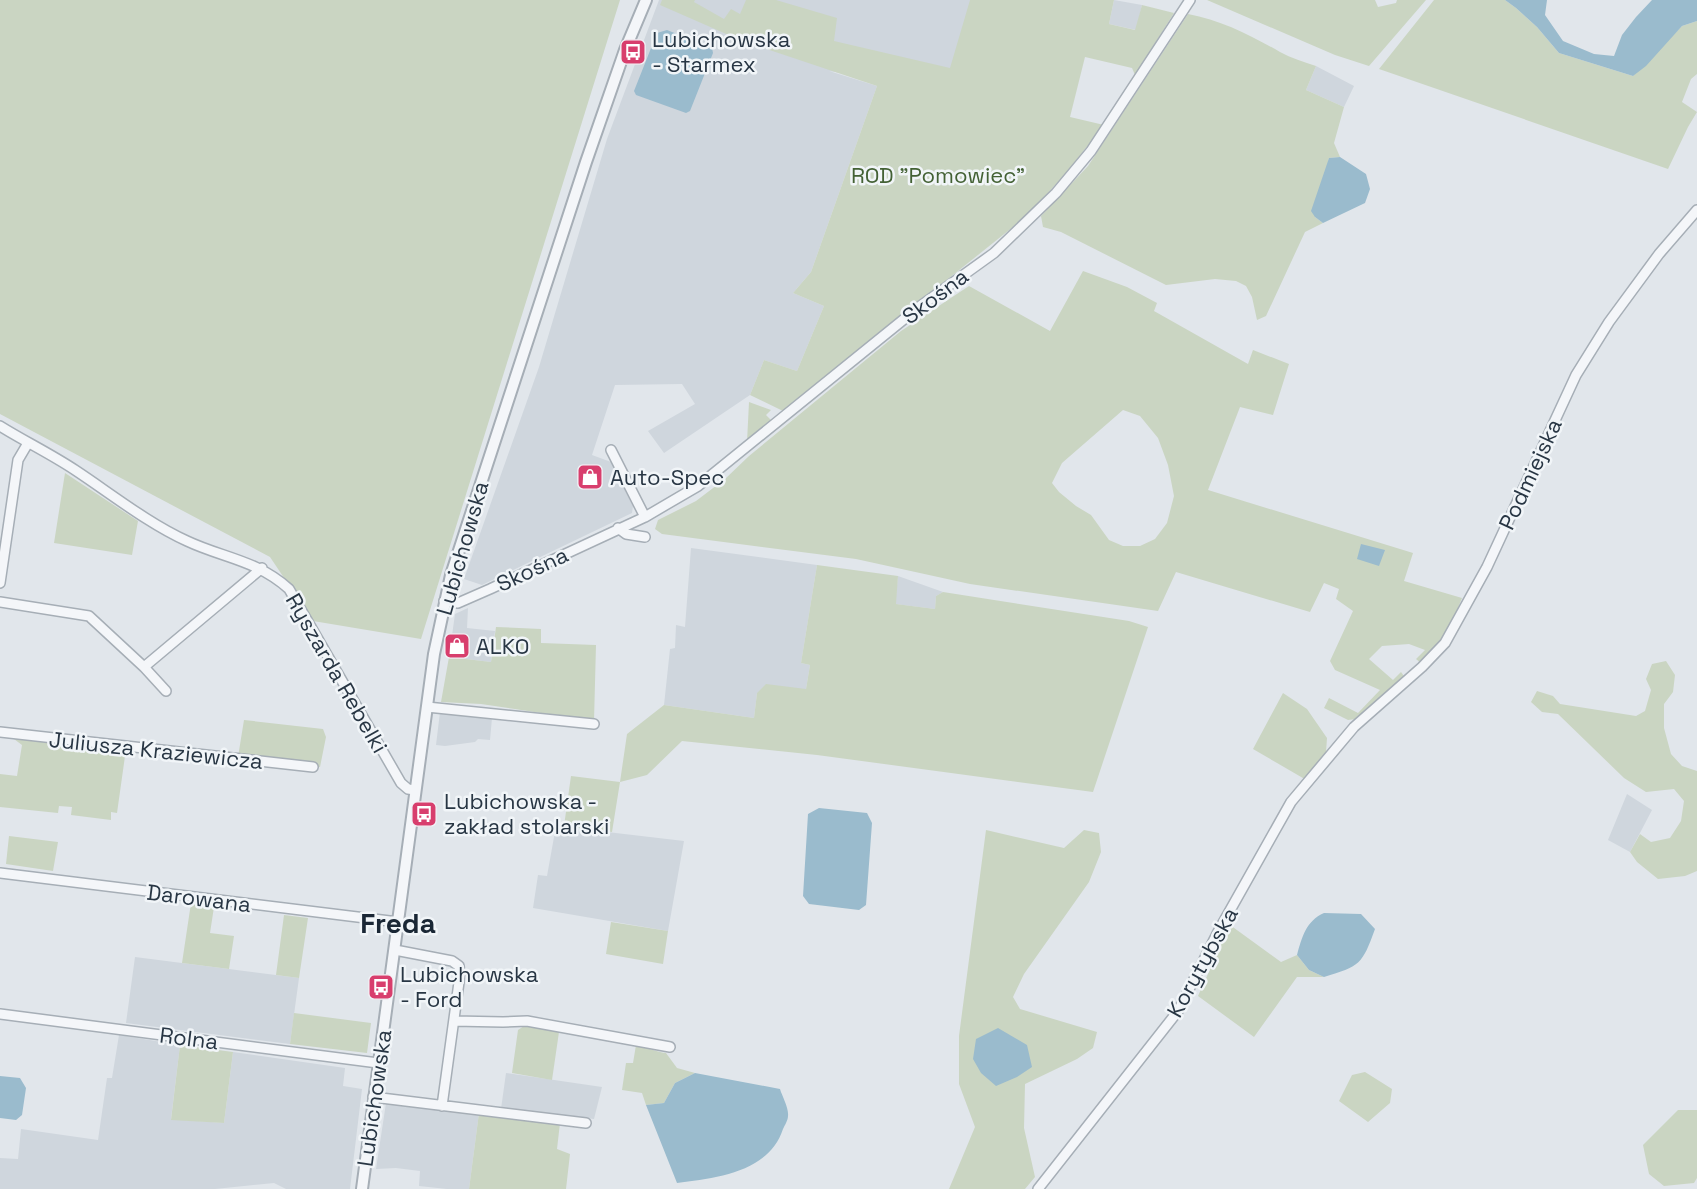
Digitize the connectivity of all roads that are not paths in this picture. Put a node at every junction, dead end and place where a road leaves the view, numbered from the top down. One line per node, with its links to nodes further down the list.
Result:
1 (646, 0): 12 (street, Lubichowska)
2 (1190, 0): 7 (street, Skośna)
3 (1697, 210): 18 (street, Podmiejska)
4 (0, 426): 5 (street, Ryszarda Rebelki)
5 (28, 443): 10 (street, Ryszarda Rebelki); 11 (street)
6 (611, 450): 7 (street)
7 (645, 517): 8 (street, Skośna)
8 (618, 528): 9 (street); 12 (street, Skośna)
9 (645, 537)
10 (262, 568): 14 (street); 21 (street, Ryszarda Rebelki)
11 (0, 583)
12 (444, 601): 16 (street, Lubichowska)
13 (0, 602): 14 (street)
14 (144, 668): 15 (street)
15 (166, 691)
16 (427, 707): 17 (street); 21 (street, Lubichowska)
17 (594, 724)
18 (1354, 727): 33 (street, Korytybska)
19 (0, 732): 20 (street, Juliusza Kraziewicza)
20 (313, 767)
21 (415, 790): 23 (street, Lubichowska)
22 (0, 873): 23 (street, Darowana)
23 (398, 922): 24 (street, Lubichowska)
24 (395, 950): 26 (street); 28 (street, Lubichowska)
25 (0, 1014): 28 (street, Rolna)
26 (454, 1021): 27 (street); 30 (street)
27 (670, 1047)
28 (378, 1063): 29 (street, Lubichowska)
29 (373, 1097): 30 (street); 32 (street, Lubichowska)
30 (442, 1106): 31 (street)
31 (586, 1123)
32 (362, 1189)
33 (1038, 1189)

